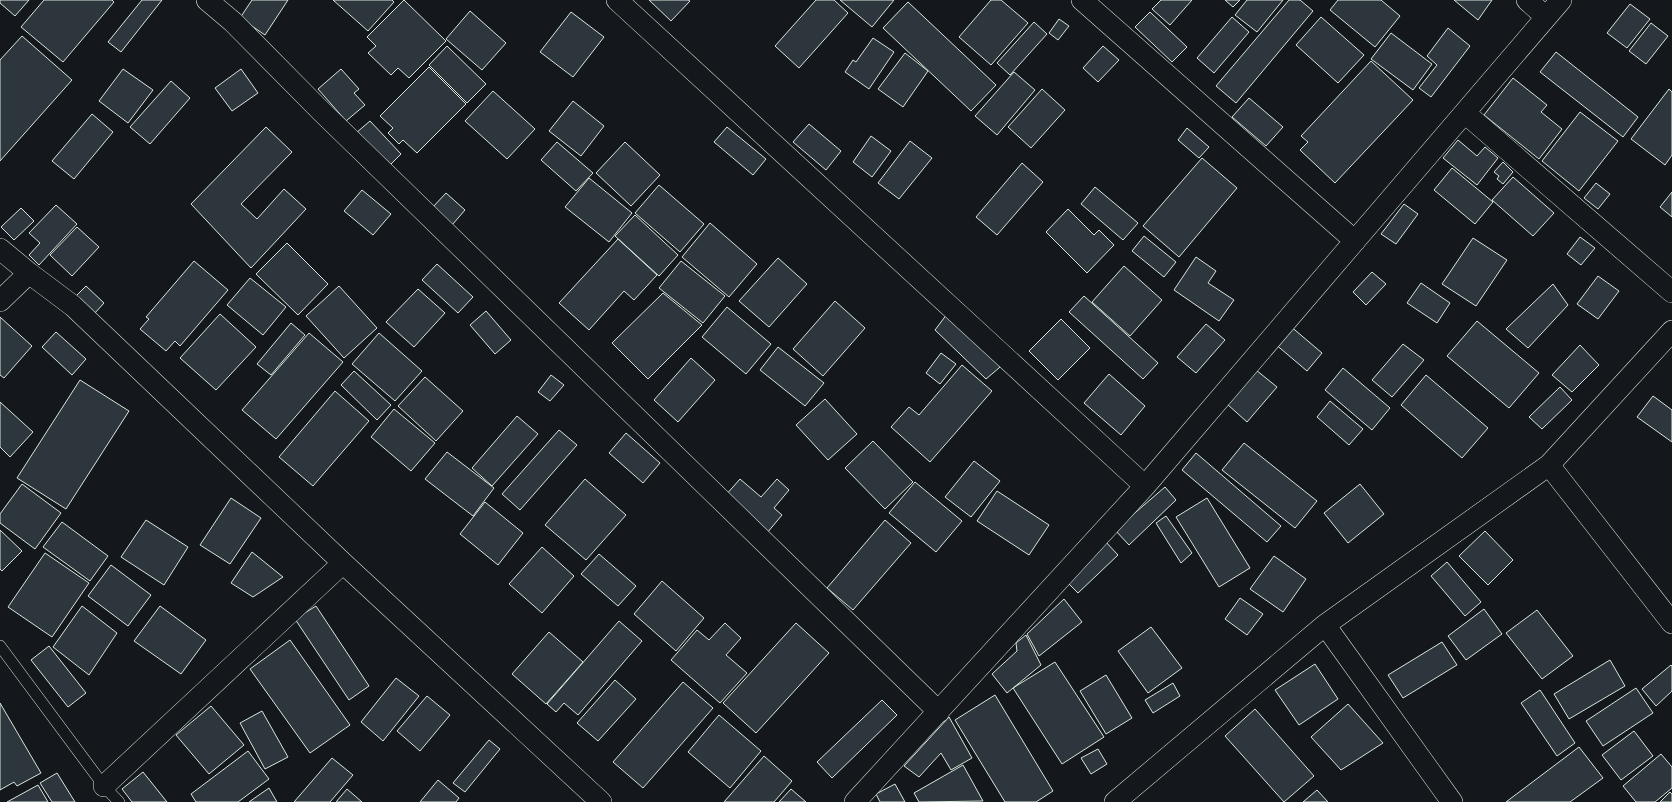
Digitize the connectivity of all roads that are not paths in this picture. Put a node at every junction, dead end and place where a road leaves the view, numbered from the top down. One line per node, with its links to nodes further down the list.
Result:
1 (207, 0): 20 (street)
2 (617, 0): 15 (street)
3 (1082, 0): 8 (street)
4 (1527, 0): 6 (street)
5 (1561, 0): 6 (street)
6 (1546, 17): 7 (street)
7 (1465, 113): 8 (street); 11 (street)
8 (1355, 241): 15 (street)
9 (0, 248): 10 (street)
10 (29, 273): 12 (street); 16 (street)
11 (1672, 292)
12 (0, 301)
13 (1672, 331): 14 (street)
14 (1549, 465): 17 (street); 18 (street)
15 (1145, 486): 20 (street)
16 (343, 563): 21 (street); 23 (street)
17 (1672, 623)
18 (1325, 625): 25 (street); 26 (street)
19 (0, 646): 21 (lane)
20 (939, 712): 24 (street)
21 (104, 786): 22 (lane)
22 (119, 802)
23 (601, 802)
24 (855, 802)
25 (1115, 802)
26 (1452, 802)

